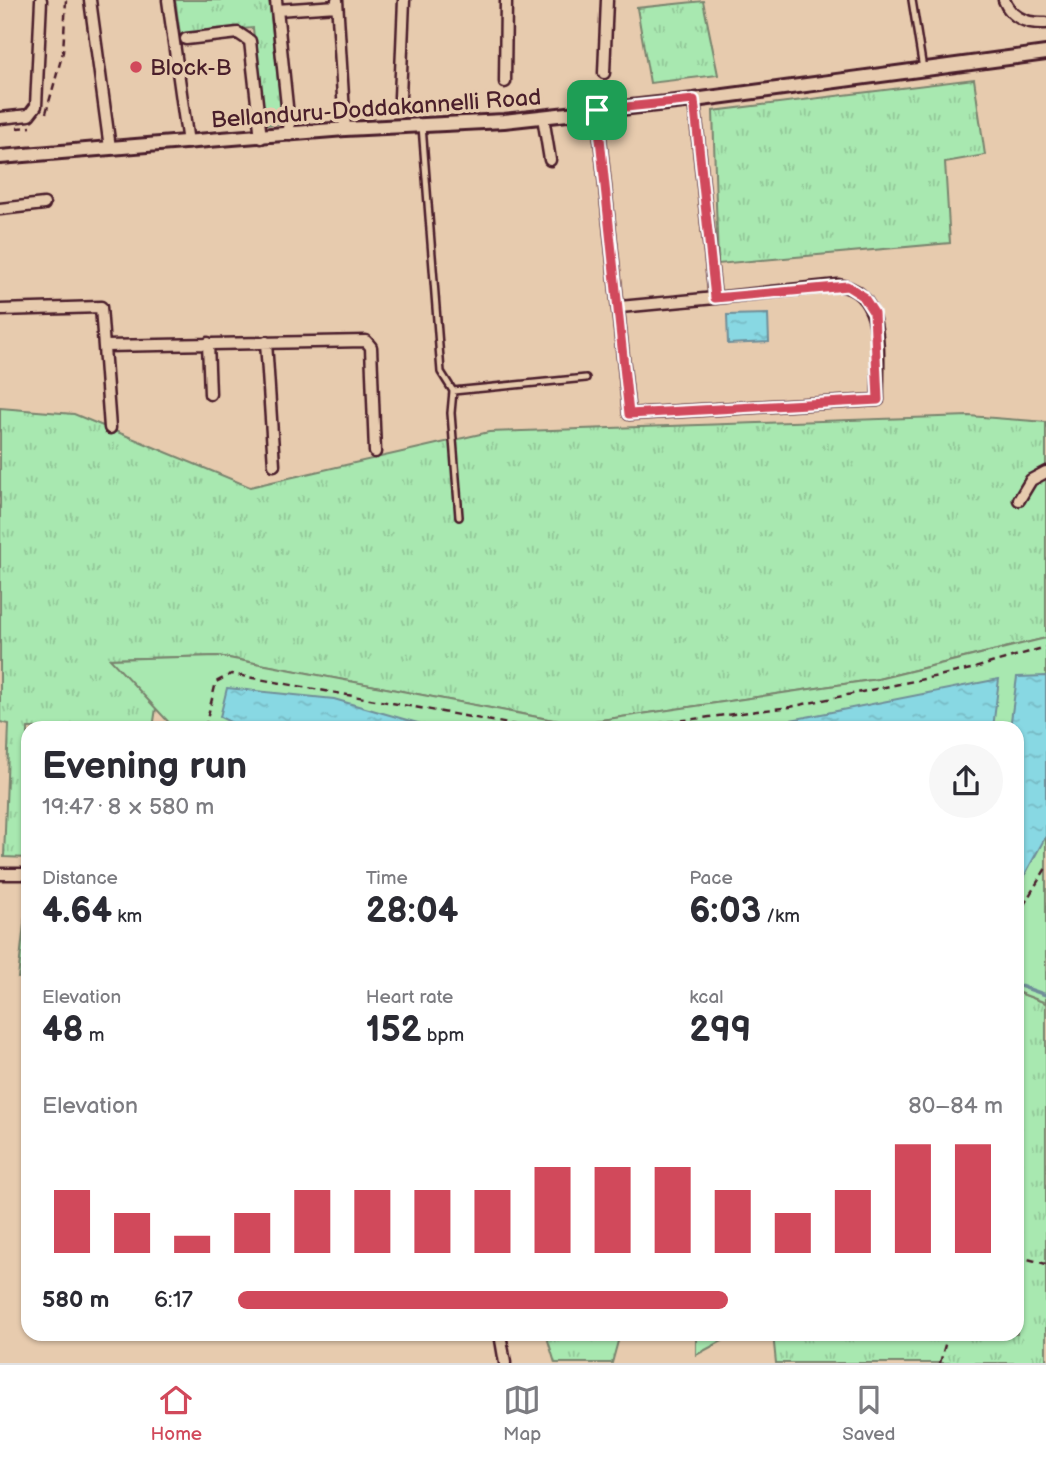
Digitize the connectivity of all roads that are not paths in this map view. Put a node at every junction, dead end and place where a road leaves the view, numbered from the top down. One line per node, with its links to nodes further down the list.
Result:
1 (41, 0): 21 (street)
2 (90, 0): 27 (street)
3 (168, 0): 26 (street)
4 (404, 0): 17 (street)
5 (506, 0): 16 (street)
6 (607, 0): 15 (street)
7 (912, 0): 14 (lane)
8 (1004, 0): 11 (street)
9 (337, 3): 10 (street); 23 (street)
10 (276, 5): 24 (street)
11 (1046, 23)
12 (186, 39): 25 (street)
13 (1046, 53): 14 (street, Bellanduru-Doddakannelli Road)
14 (923, 69): 18 (street, Bellanduru-Doddakannelli Road)
15 (604, 73)
16 (505, 82)
17 (400, 97)
18 (694, 100): 19 (street, Bellanduru-Doddakannelli Road); 32 (street)
19 (597, 110): 20 (street, Bellanduru-Doddakannelli Road); 33 (street)
20 (543, 117): 22 (street, Bellanduru-Doddakannelli Road); 29 (street)
21 (0, 118)
22 (422, 126): 23 (street, Bellanduru-Doddakannelli Road); 39 (lane)
23 (345, 129): 24 (street, Bellanduru-Doddakannelli Road)
24 (290, 135): 25 (street, Bellanduru-Doddakannelli Road)
25 (261, 138): 26 (street, Bellanduru-Doddakannelli Road)
26 (188, 144): 27 (street, Bellanduru-Doddakannelli Road)
27 (110, 148): 28 (street, Bellanduru-Doddakannelli Road)
28 (0, 157)
29 (550, 160)
30 (44, 204): 31 (street)
31 (0, 209)
32 (715, 298): 33 (street); 33 (street)
33 (620, 307)
34 (0, 310): 37 (street)
35 (266, 342): 36 (street); 42 (street); 43 (street)
36 (208, 343): 37 (street); 40 (street)
37 (106, 346): 41 (street)
38 (586, 378): 39 (lane)
39 (453, 391): 46 (lane)
40 (210, 394)
41 (110, 428)
42 (376, 452)
43 (274, 466)
44 (1046, 472): 45 (street)
45 (1019, 500)
46 (458, 517)
47 (0, 874): 48 (street)
48 (21, 874)
49 (501, 1341): 50 (street)
50 (505, 1363)

